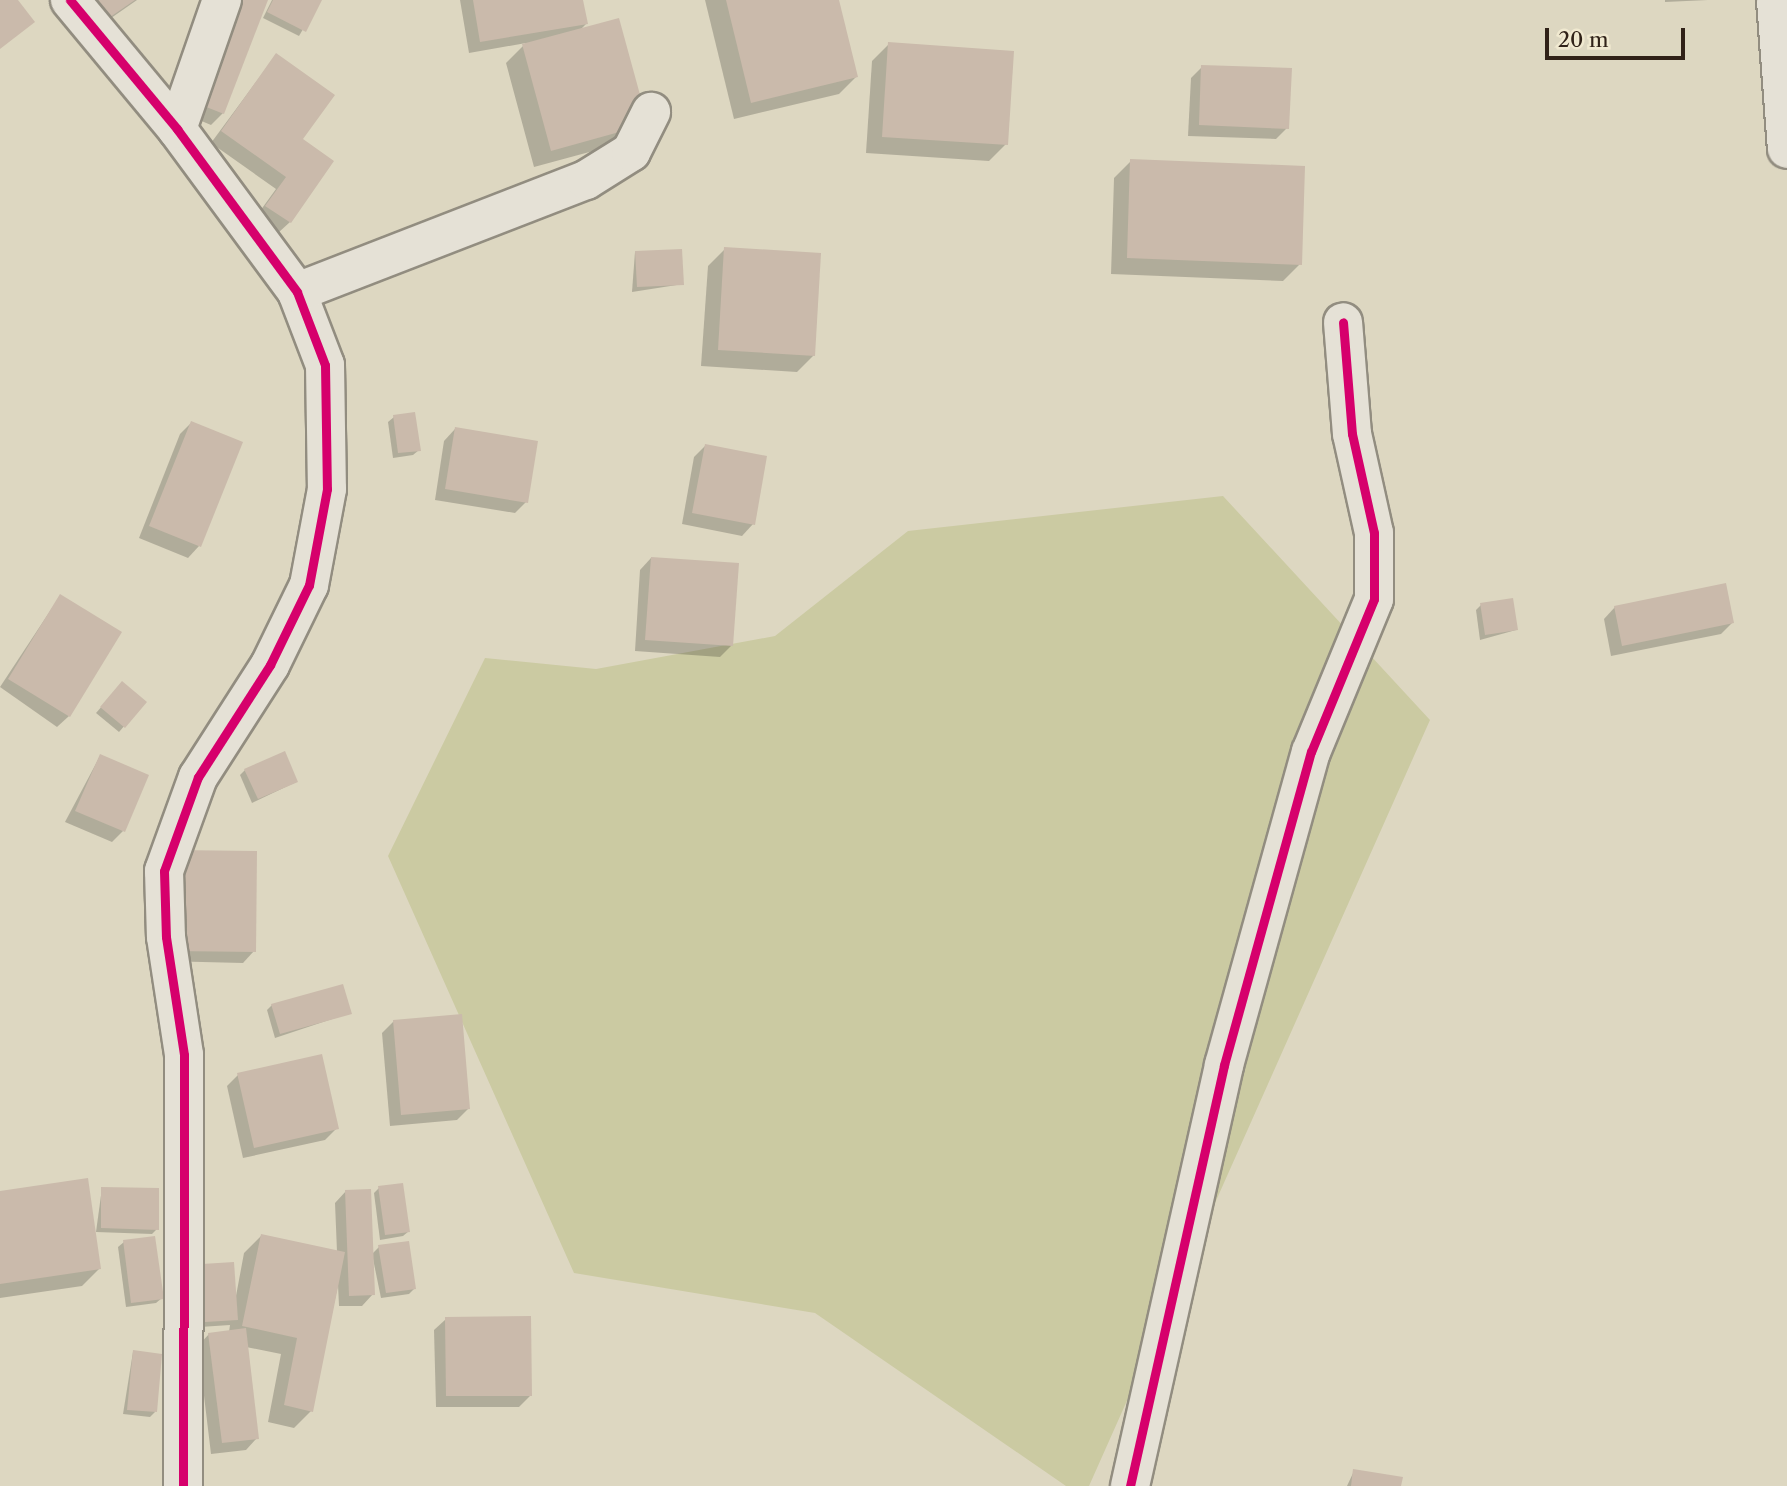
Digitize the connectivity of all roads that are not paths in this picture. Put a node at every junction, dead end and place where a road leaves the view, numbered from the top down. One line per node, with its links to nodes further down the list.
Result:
1 (69, 0): 5 (street)
2 (222, 0): 5 (street)
3 (1776, 0): 6 (street)
4 (651, 112): 7 (street)
5 (177, 129): 7 (street)
6 (1787, 149)
7 (297, 292): 9 (street)
8 (1343, 322): 10 (street)
9 (183, 1486)
10 (1130, 1486)

